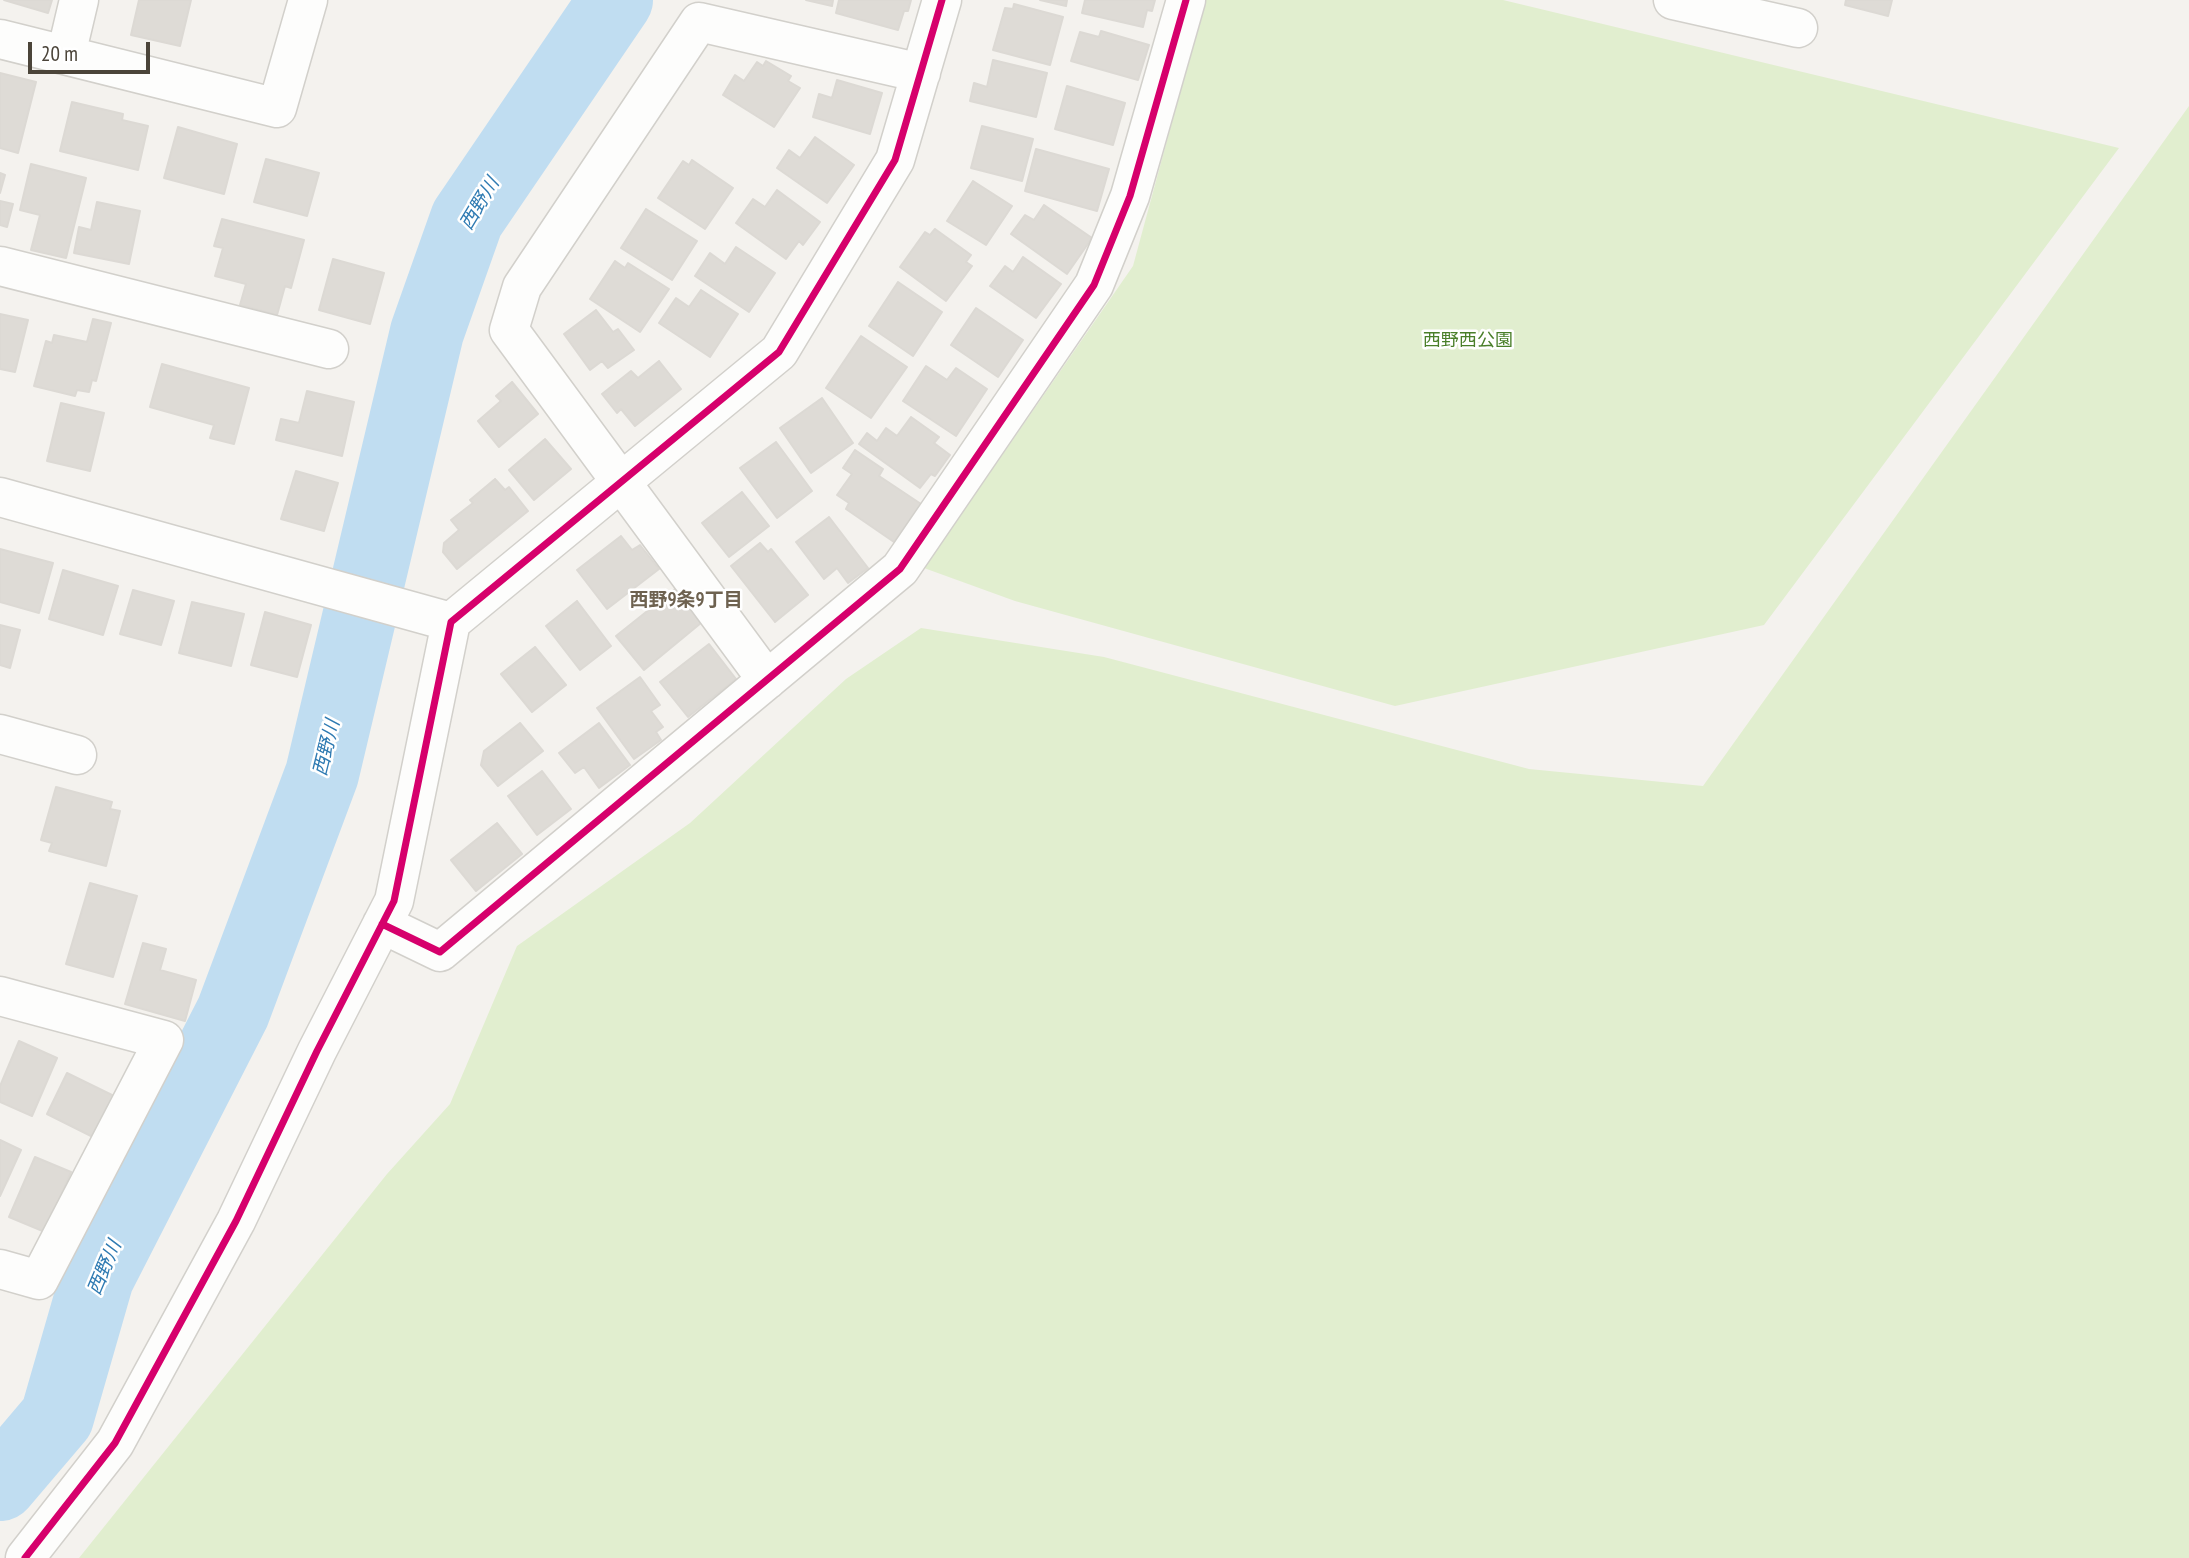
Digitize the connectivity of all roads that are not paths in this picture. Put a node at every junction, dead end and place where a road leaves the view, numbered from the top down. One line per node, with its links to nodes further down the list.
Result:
1 (79, 0): 8 (street)
2 (308, 0): 8 (street)
3 (942, 0): 9 (street)
4 (1186, 0): 15 (street)
5 (1672, 0): 6 (street)
6 (1798, 28)
7 (0, 39): 8 (street)
8 (66, 55)
9 (921, 73): 12 (street); 12 (street)
10 (0, 266): 11 (street)
11 (329, 349)
12 (620, 482): 14 (street); 15 (street)
13 (0, 497): 14 (street)
14 (451, 622): 18 (street)
15 (767, 680): 18 (street)
16 (0, 734): 17 (street)
17 (77, 755)
18 (382, 924): 21 (street)
19 (0, 996): 20 (street)
20 (0, 1269)
21 (25, 1558)

